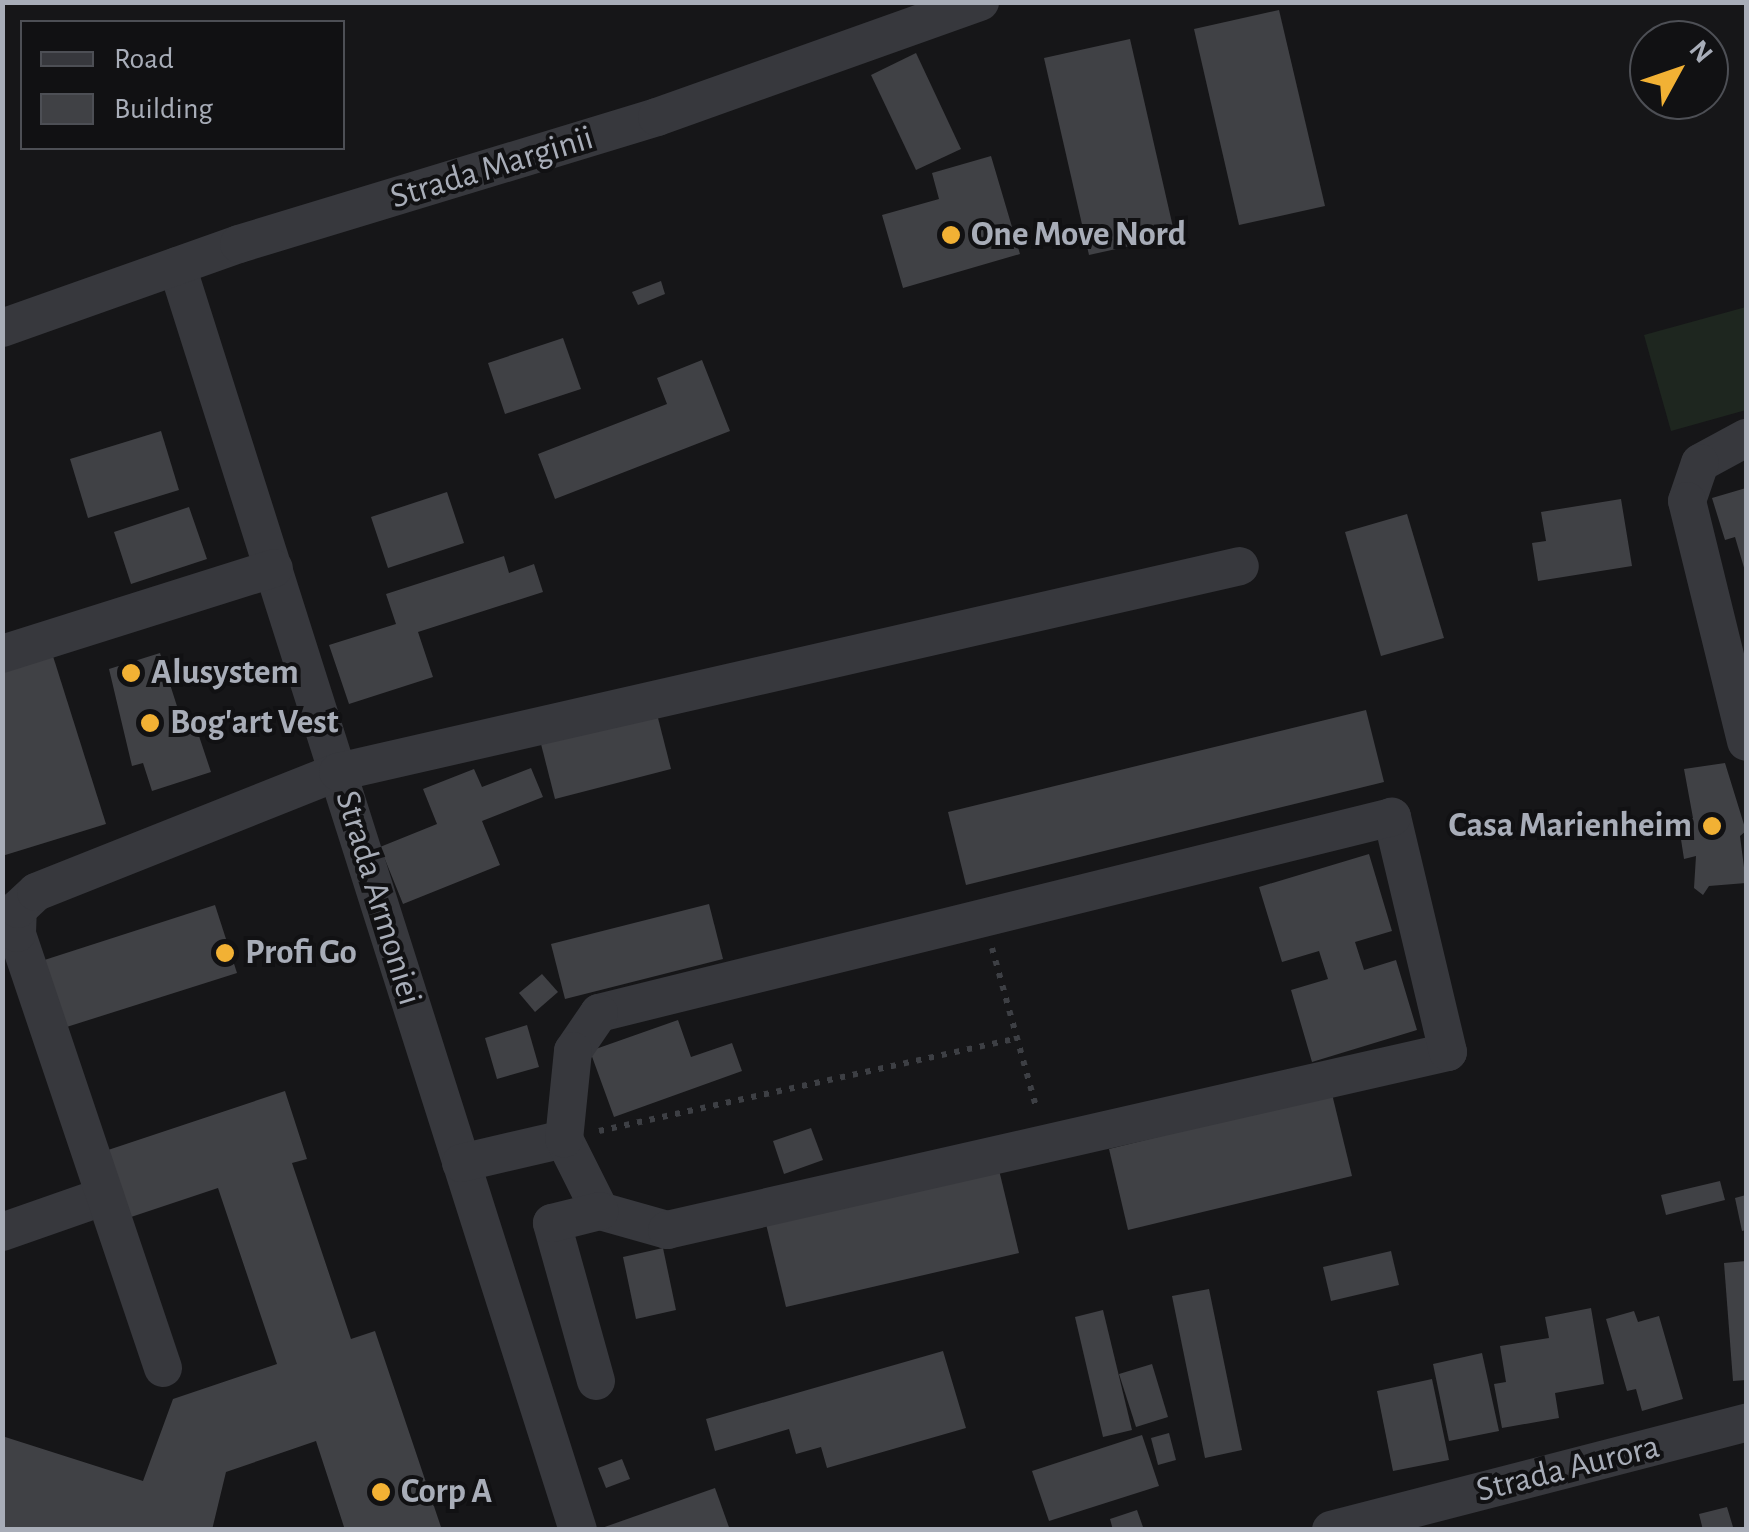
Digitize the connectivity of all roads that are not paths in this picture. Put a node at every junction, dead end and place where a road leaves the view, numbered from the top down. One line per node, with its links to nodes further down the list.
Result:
1 (980, 2): 2 (street, Strada Marginii)
2 (176, 266): 3 (street, Strada Marginii); 6 (street, Strada Armoniei)
3 (2, 328)
4 (1746, 438): 8 (street)
5 (1240, 566): 9 (street)
6 (274, 568): 7 (street); 9 (street, Strada Armoniei)
7 (2, 654)
8 (1746, 742)
9 (338, 772): 11 (street, Strada Armoniei); 12 (street)
10 (564, 1139): 11 (street); 13 (street); 13 (street)
11 (461, 1163): 18 (street, Strada Armoniei)
12 (105, 1196): 14 (street); 15 (street)
13 (600, 1211): 16 (street)
14 (2, 1232)
15 (163, 1368)
16 (596, 1381)
17 (1746, 1423): 19 (street, Strada Aurora)
18 (578, 1530)
19 (1330, 1530)

